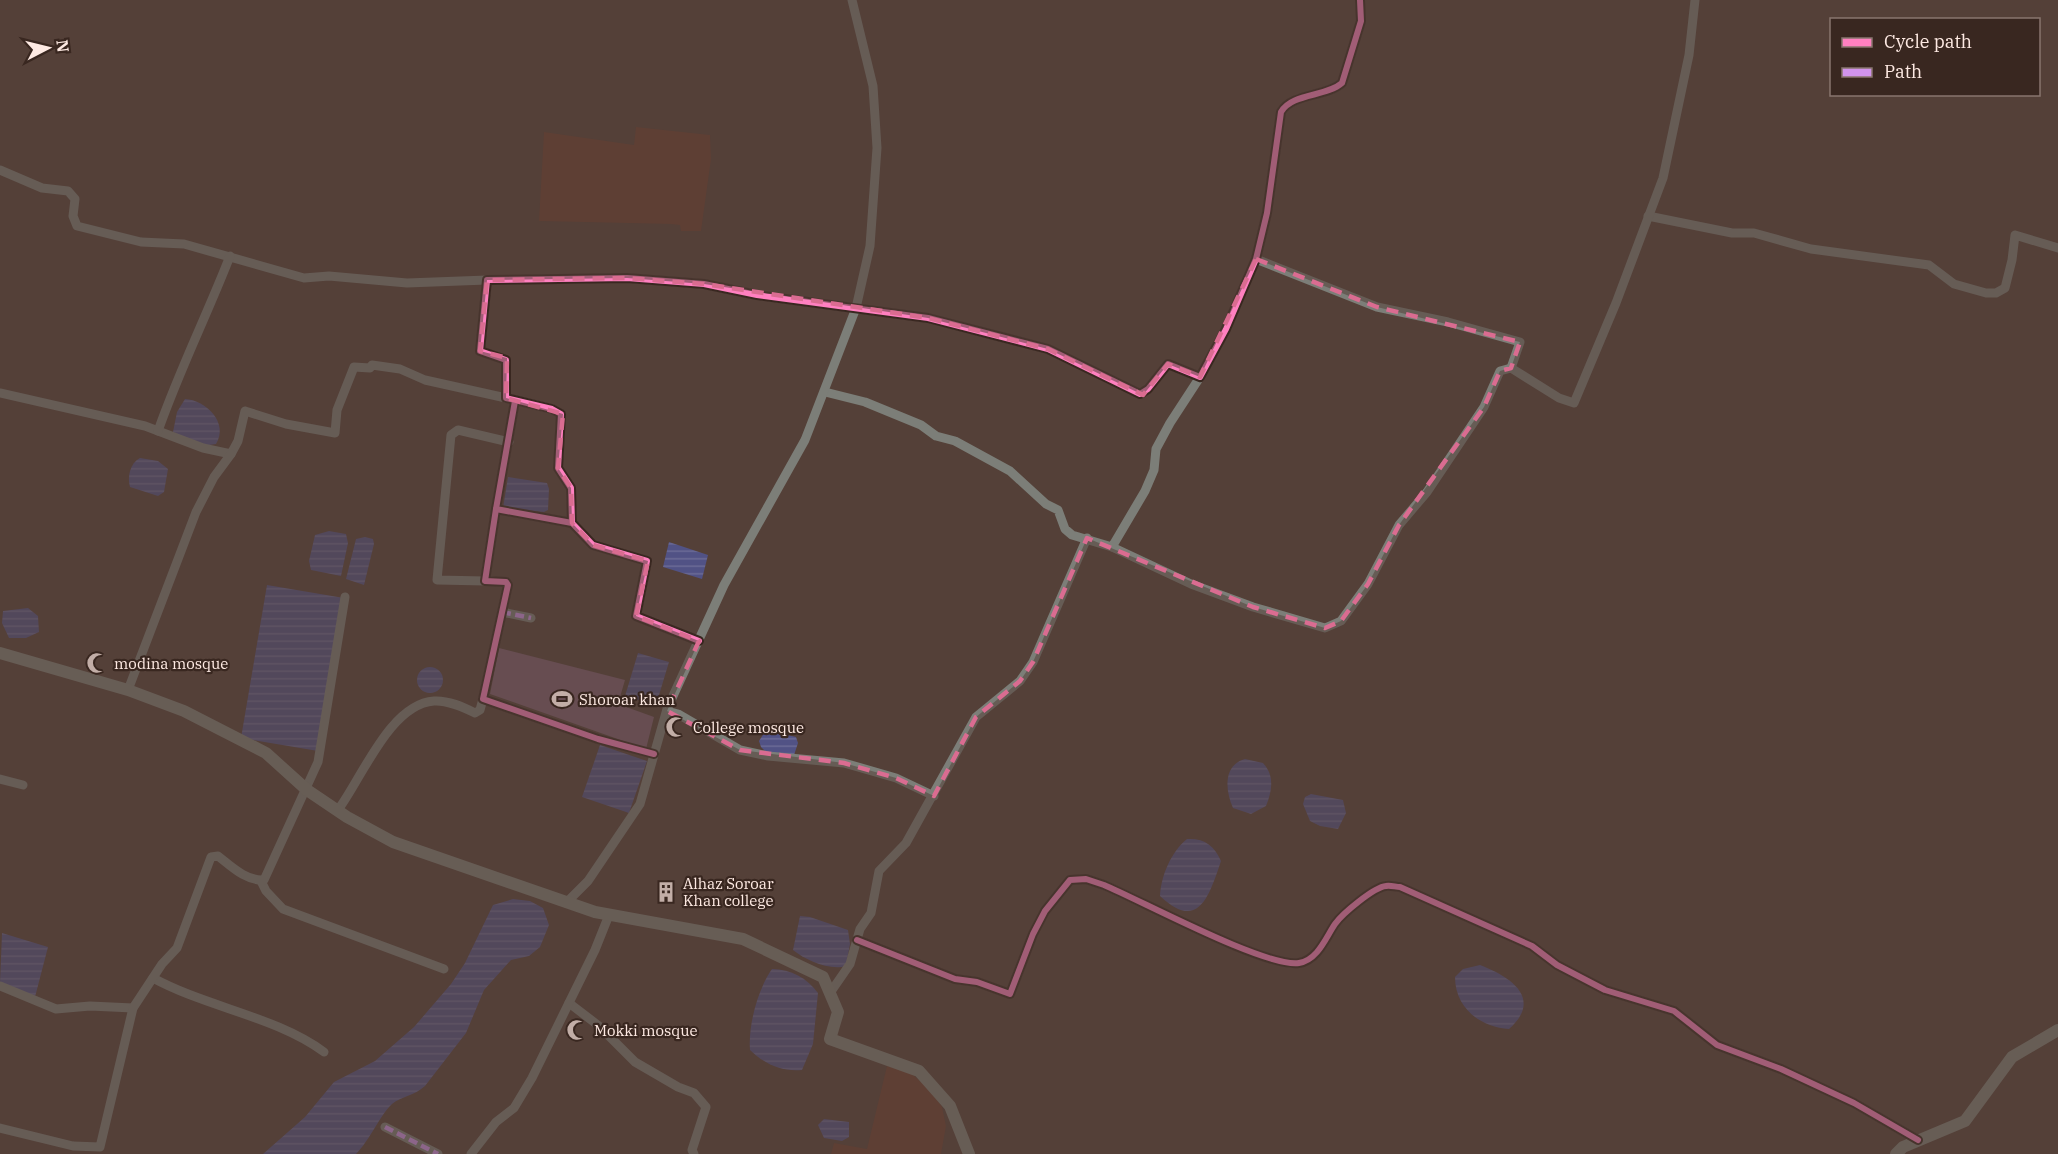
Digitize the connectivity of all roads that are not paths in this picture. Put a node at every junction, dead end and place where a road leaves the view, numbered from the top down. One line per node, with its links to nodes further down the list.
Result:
1 (852, 0): 10 (street)
2 (1360, 0): 8 (street)
3 (1695, 0): 5 (street)
4 (0, 170): 7 (street)
5 (1648, 216): 6 (street); 11 (street)
6 (2058, 248)
7 (230, 256): 9 (street); 16 (street)
8 (1256, 259): 11 (street); 12 (street)
9 (487, 280): 10 (street); 15 (street)
10 (856, 308): 12 (street); 13 (street)
11 (1511, 368): 22 (street)
12 (1200, 377): 22 (street)
13 (825, 392): 21 (street); 27 (street)
14 (0, 393): 16 (street)
15 (510, 399): 17 (street); 18 (street); 20 (street)
16 (158, 431): 18 (street)
17 (509, 442): 19 (street); 23 (street)
18 (231, 454): 29 (street)
19 (496, 509): 20 (street); 23 (street)
20 (572, 523): 27 (street)
21 (1087, 538): 22 (street); 36 (street)
22 (1112, 548)
23 (485, 581): 25 (street)
24 (345, 597): 35 (street)
25 (502, 612): 26 (street); 30 (street)
26 (531, 618)
27 (699, 641): 31 (street)
28 (0, 653): 29 (street)
29 (128, 690): 35 (street)
30 (483, 699): 32 (street); 37 (street)
31 (667, 711): 32 (street); 36 (street)
32 (654, 754): 39 (street)
33 (0, 779): 34 (street)
34 (22, 785)
35 (307, 790): 37 (street); 38 (street)
36 (934, 796): 41 (street)
37 (339, 810): 39 (street)
38 (261, 881): 42 (street); 43 (street)
39 (566, 903): 40 (street)
40 (609, 915): 45 (street); 46 (street)
41 (857, 940): 45 (street); 52 (street)
42 (444, 969)
43 (153, 978): 47 (street); 49 (street)
44 (0, 986): 47 (street)
45 (830, 993): 56 (street)
46 (569, 1003): 54 (street); 55 (street)
47 (133, 1008): 51 (street)
48 (2058, 1030): 52 (street)
49 (324, 1052)
50 (385, 1127): 53 (street)
51 (0, 1128)
52 (1918, 1140): 57 (street)
53 (438, 1154)
54 (471, 1154)
55 (694, 1154)
56 (969, 1154)
57 (1896, 1154)

